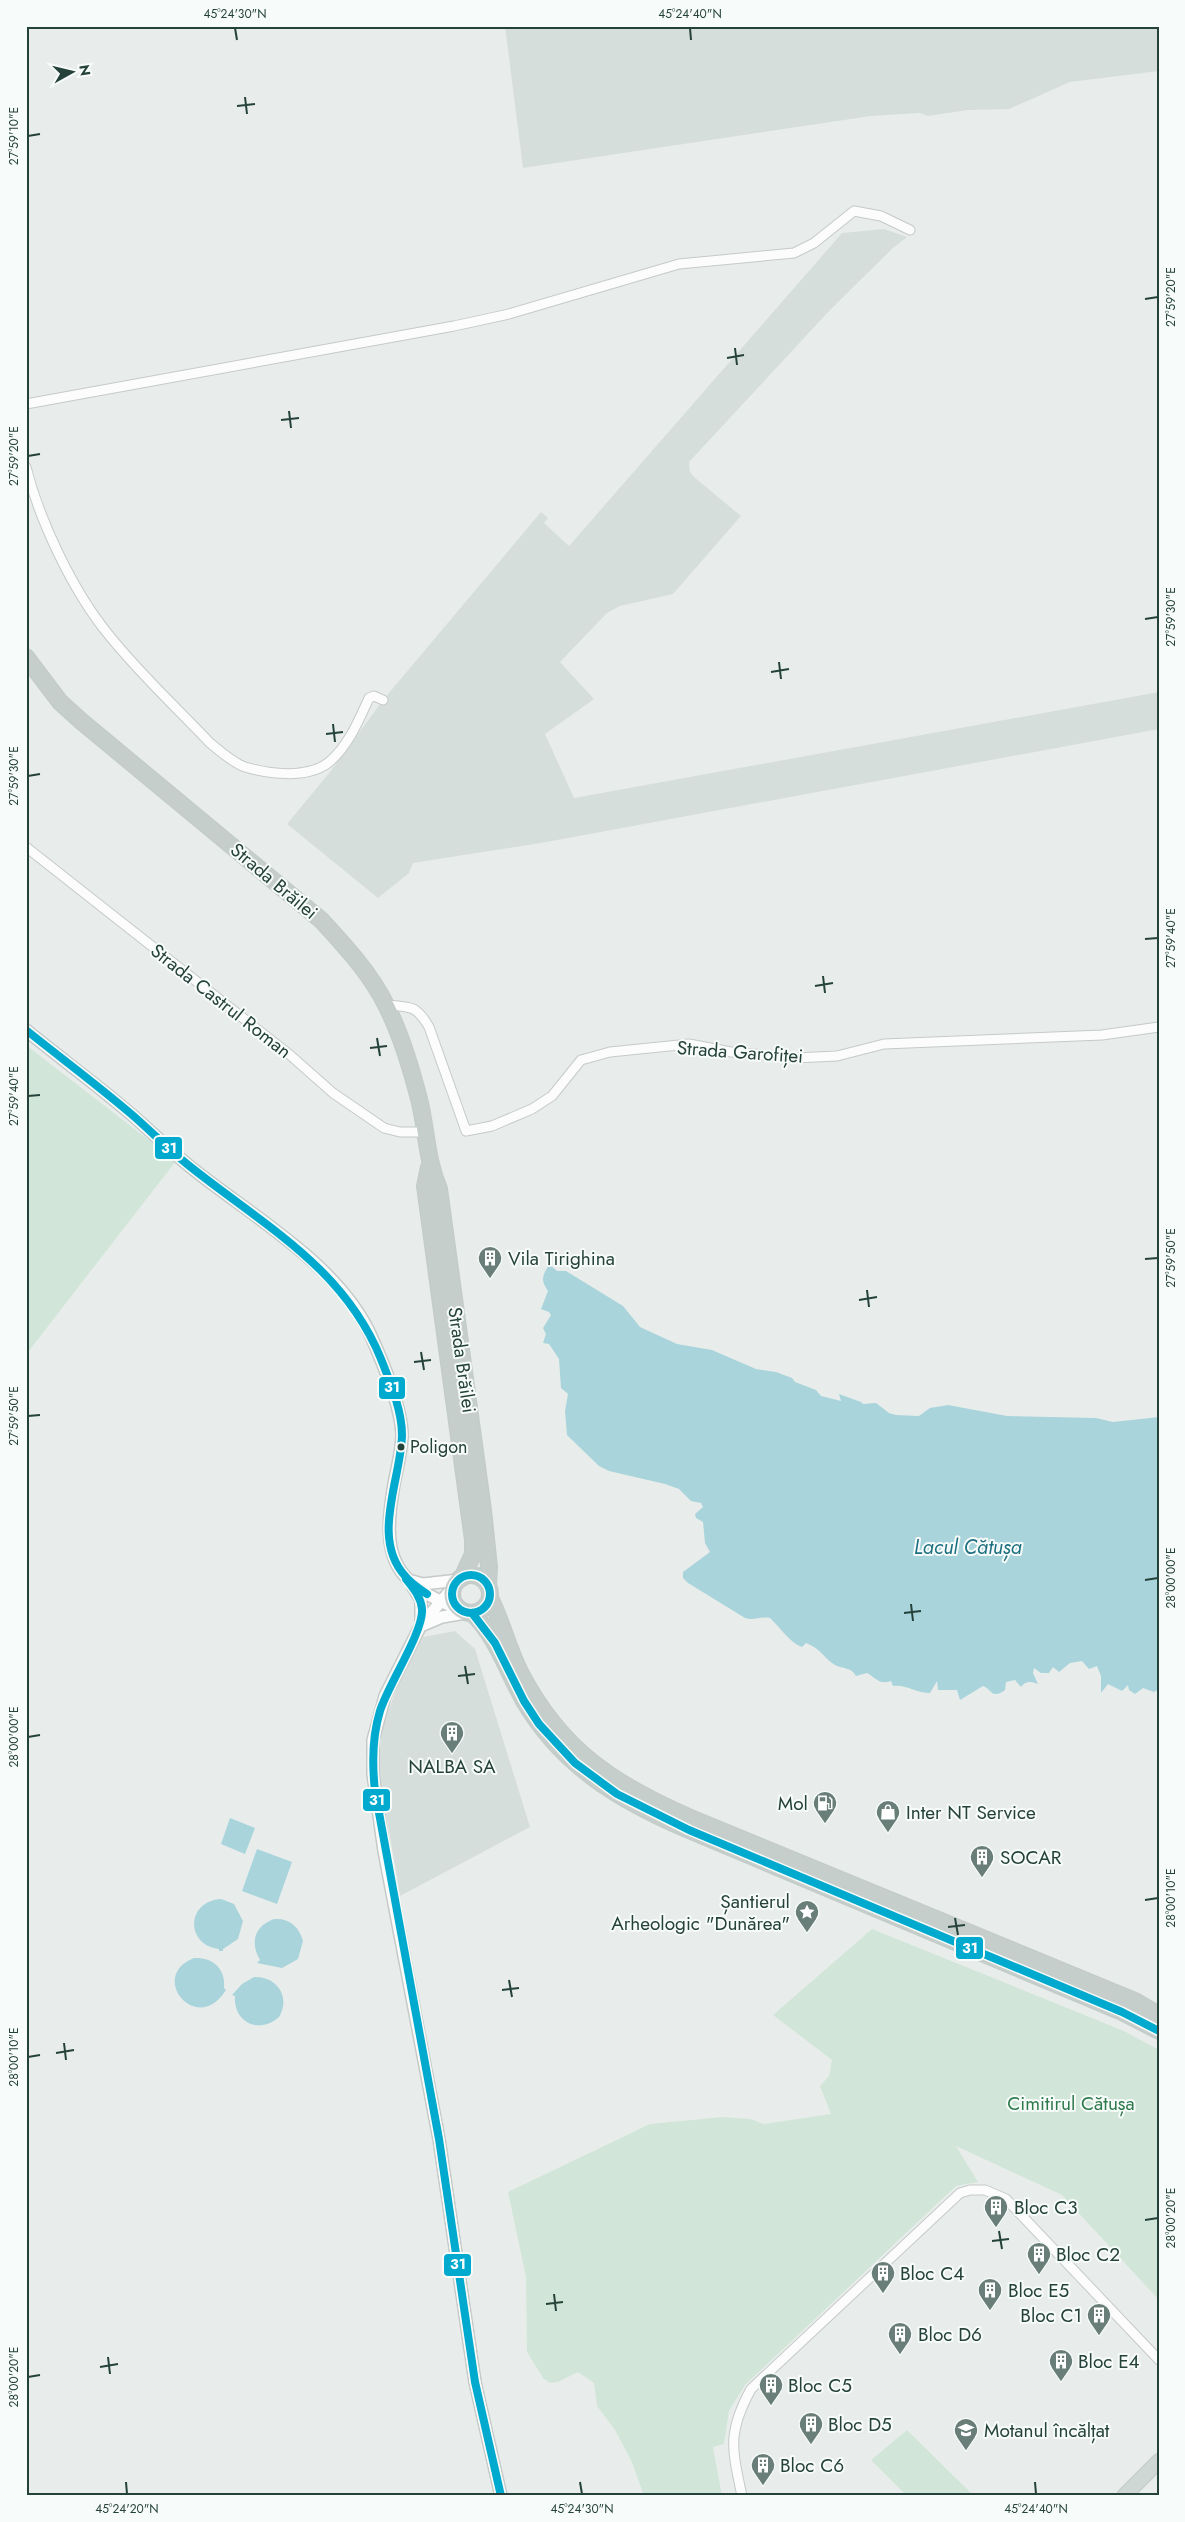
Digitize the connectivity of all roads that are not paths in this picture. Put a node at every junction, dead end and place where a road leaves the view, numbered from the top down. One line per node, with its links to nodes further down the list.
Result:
1 (910, 230): 2 (street)
2 (26, 404)
3 (26, 467): 5 (street)
4 (26, 657): 7 (highway, Strada Brăilei)
5 (383, 700)
6 (26, 847): 10 (street, Strada Castrul Roman)
7 (386, 1005): 8 (street, Strada Garofiței); 10 (highway, Strada Brăilei)
8 (1159, 1027)
9 (26, 1030): 13 (street)
10 (424, 1132): 11 (highway, Strada Brăilei)
11 (438, 1234): 12 (highway, Strada Brăilei); 12 (highway, Strada Brăilei)
12 (463, 1407): 14 (highway, Strada Brăilei); 15 (highway, Strada Brăilei)
13 (406, 1579): 14 (street); 16 (street); 18 (street)
14 (459, 1581): 15 (highway); 16 (street); 17 (highway)
15 (489, 1592): 17 (highway); 19 (highway, Strada Brăilei)
16 (439, 1602): 17 (street); 18 (street)
17 (468, 1612): 18 (street); 20 (highway)
18 (421, 1625): 23 (street)
19 (1159, 2015)
20 (1159, 2031)
21 (1159, 2360): 24 (street)
22 (1159, 2462): 25 (main road)
23 (501, 2496)
24 (742, 2496)
25 (1124, 2496)

